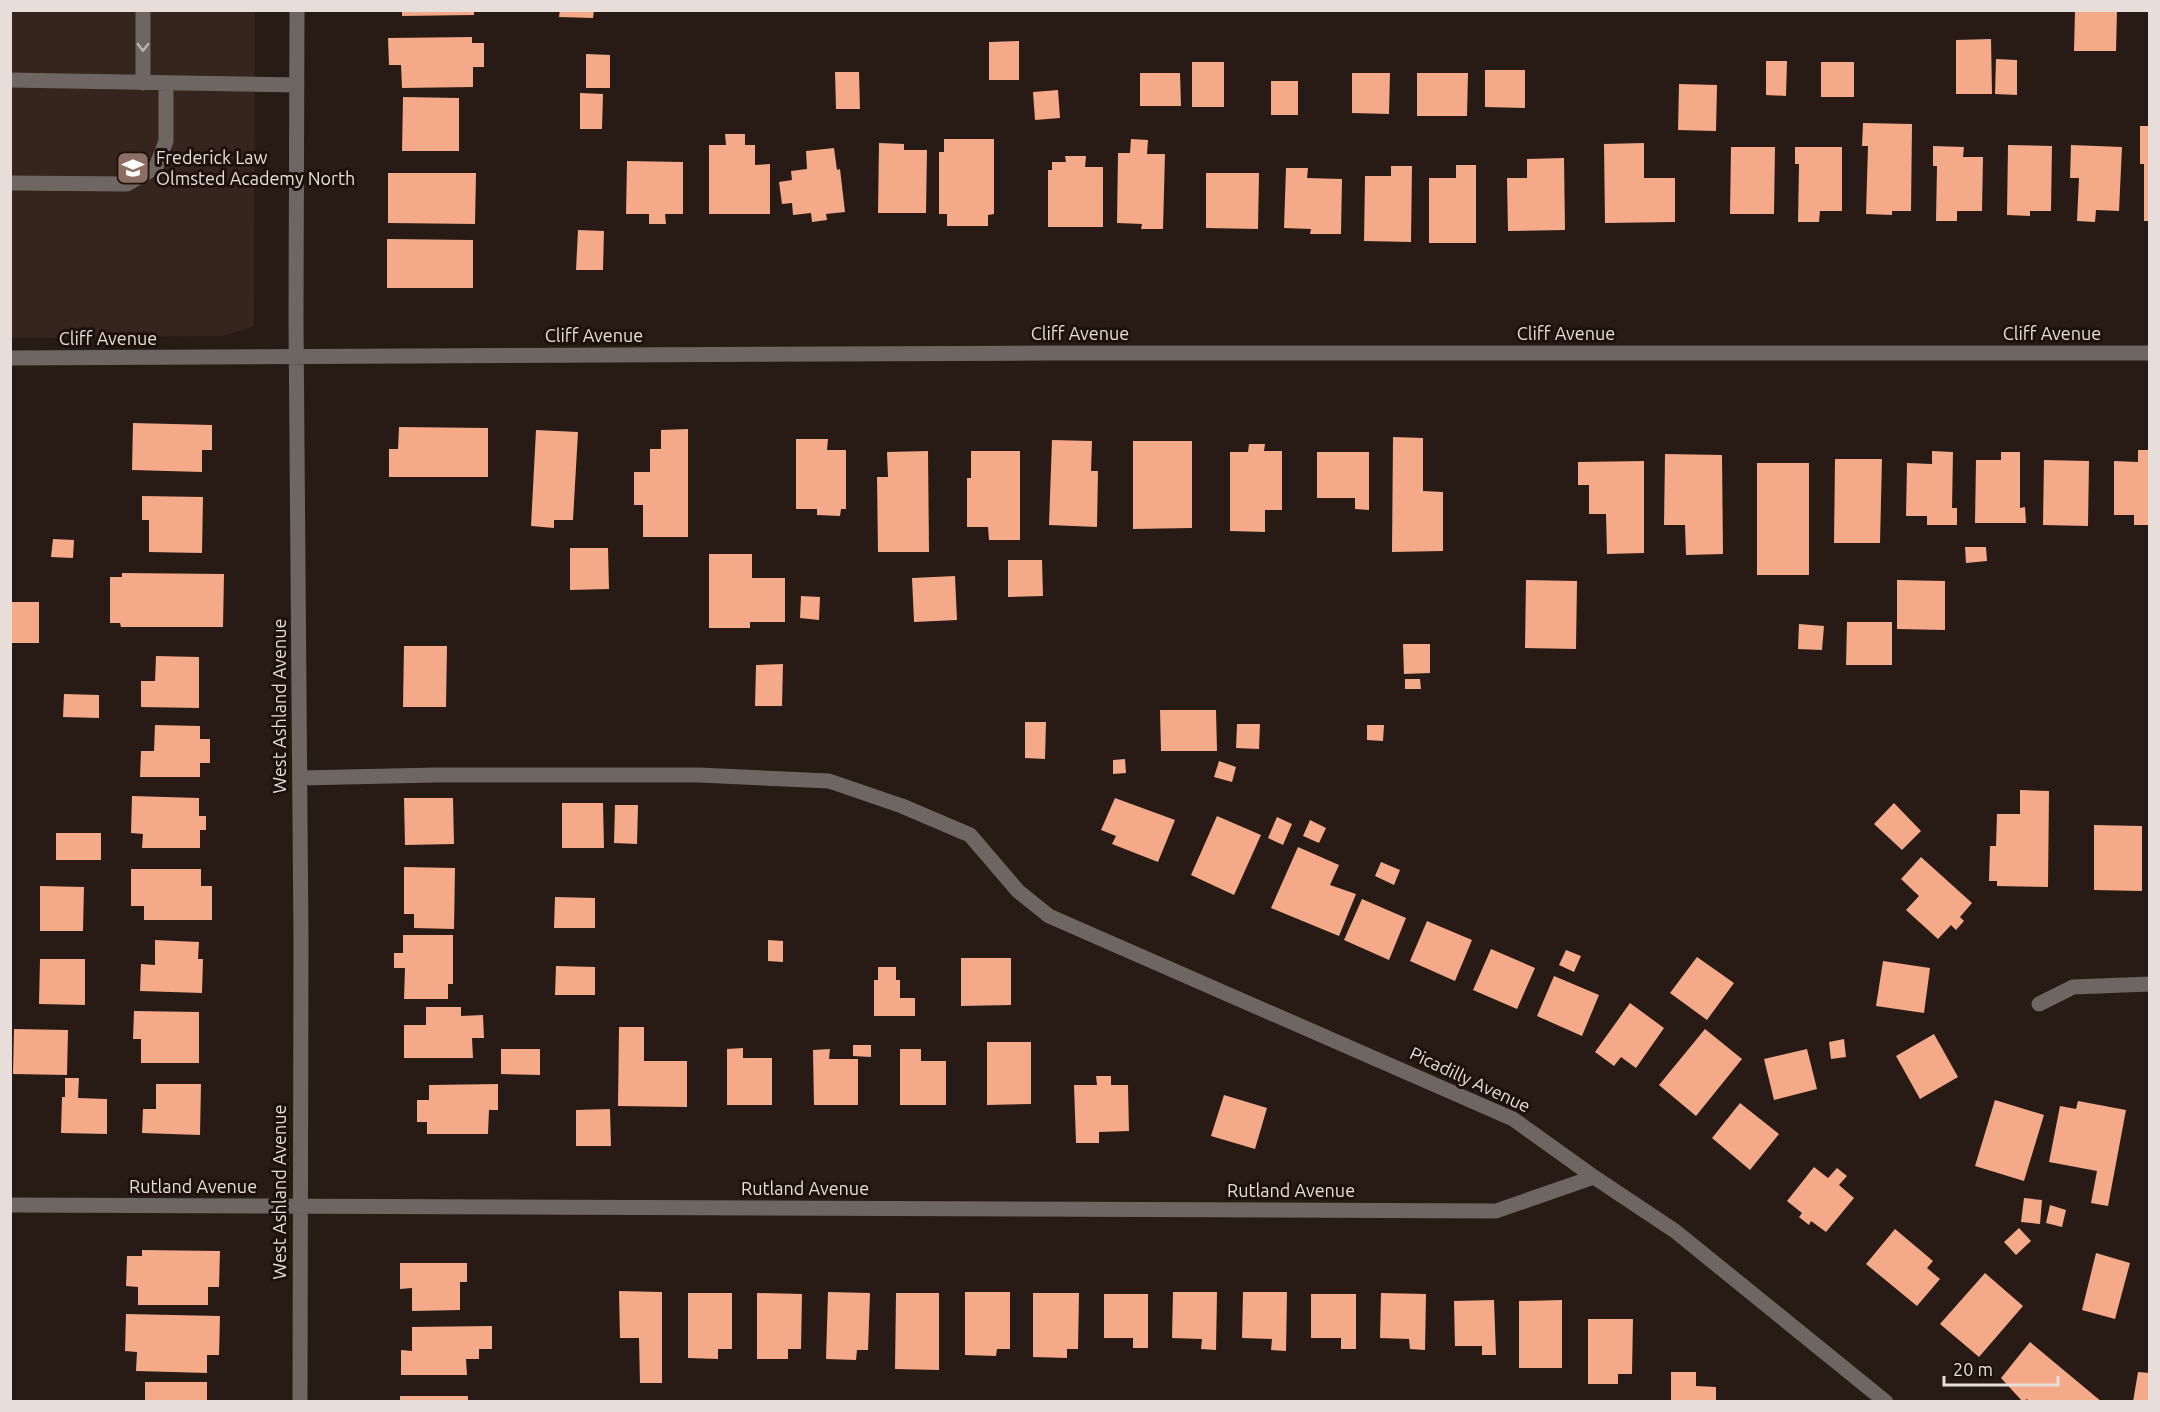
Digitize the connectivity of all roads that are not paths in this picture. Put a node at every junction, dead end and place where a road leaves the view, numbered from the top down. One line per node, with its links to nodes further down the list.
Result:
1 (143, 10): 4 (street, one-way to 4)
2 (297, 10): 6 (street, West Ashland Avenue)
3 (10, 80): 4 (street)
4 (143, 83): 5 (street)
5 (166, 83): 6 (street); 7 (street)
6 (297, 85): 10 (street, West Ashland Avenue)
7 (10, 183)
8 (2150, 353): 10 (street, Cliff Avenue)
9 (10, 358): 10 (street, Cliff Avenue)
10 (296, 358): 11 (street, West Ashland Avenue)
11 (300, 778): 14 (street, Picadilly Avenue); 16 (street, West Ashland Avenue)
12 (2150, 984): 13 (street)
13 (2039, 1004)
14 (1594, 1177): 16 (street, Rutland Avenue); 18 (street, Picadilly Avenue)
15 (10, 1205): 16 (street, Rutland Avenue)
16 (299, 1206): 17 (street, West Ashland Avenue)
17 (300, 1401)
18 (1886, 1401)

